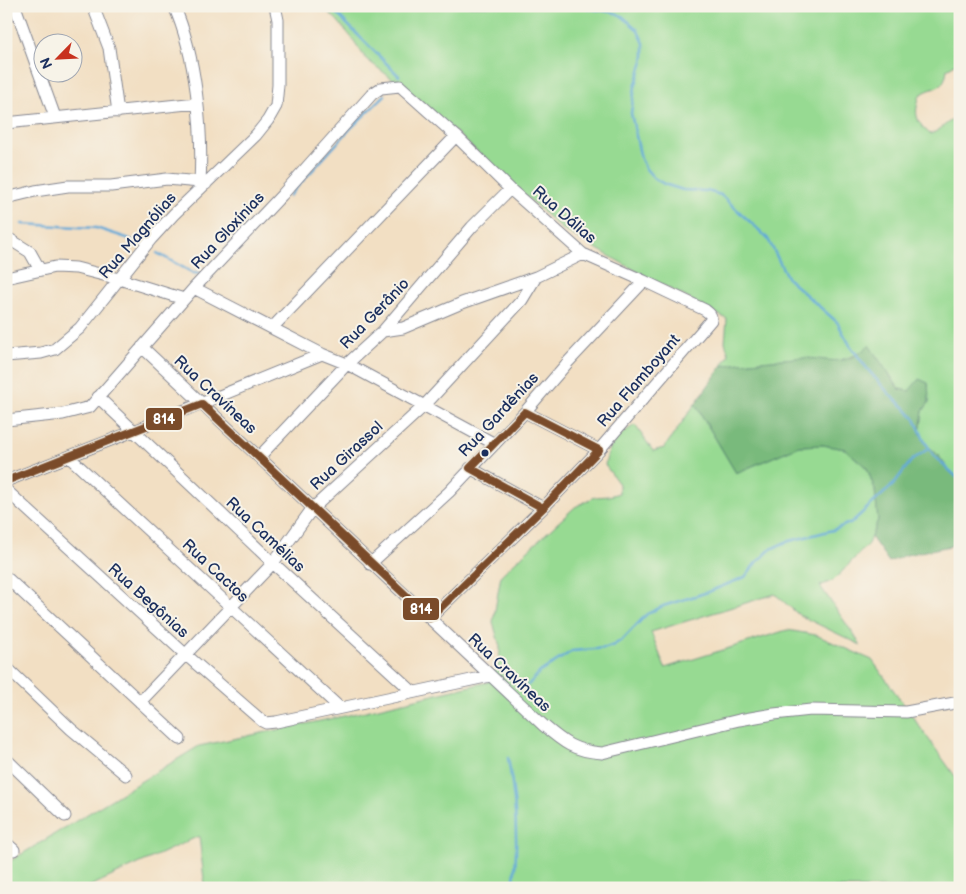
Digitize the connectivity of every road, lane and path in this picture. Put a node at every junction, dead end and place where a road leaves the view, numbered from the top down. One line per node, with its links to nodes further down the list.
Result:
1 (16, 6): 8 (street)
2 (92, 6): 7 (street)
3 (174, 6): 6 (street)
4 (275, 6): 11 (street, Rua Magnólias)
5 (406, 90): 10 (street, Rua Dálias); 21 (street, Rua Gloxínias)
6 (197, 103): 7 (street); 11 (street)
7 (118, 112): 8 (street)
8 (55, 117): 9 (street)
9 (6, 123)
10 (456, 136): 12 (street, Rua Dálias); 23 (street)
11 (203, 183): 13 (street); 19 (street, Rua Magnólias)
12 (510, 189): 15 (street, Rua Dálias); 24 (street, Rua Gerânio)
13 (6, 198)
14 (6, 237): 16 (street)
15 (583, 254): 17 (street); 20 (street, Rua Dálias)
16 (40, 270): 18 (street); 19 (street)
17 (536, 277): 24 (street); 32 (street, Rua Girassol)
18 (6, 278)
19 (119, 279): 22 (street); 28 (street, Rua Magnólias)
20 (644, 281): 25 (street, Rua Dálias); 33 (street, Rua Gardênias)
21 (194, 288): 22 (street, Rua Gloxínias); 23 (street)
22 (184, 300): 26 (street, Rua Gloxínias)
23 (272, 328): 27 (street)
24 (383, 331): 29 (street, Rua Gerânio)
25 (701, 332): 37 (street, Rua Flamboyant)
26 (142, 347): 30 (street, Rua Gloxínias); 31 (street, Rua Cravíneas)
27 (322, 354): 29 (street); 31 (street)
28 (6, 356)
29 (347, 364): 32 (street); 39 (street, Rua Gerânio)
30 (98, 397): 34 (street, Rua Gloxínias); 35 (street, Rua Camélias)
31 (202, 404): 35 (street); 39 (street, Rua Cravíneas)
32 (424, 406): 36 (street); 44 (street, Rua Girassol)
33 (525, 412): 36 (street, Rua Gardênias); 37 (street)
34 (6, 420)
35 (134, 431): 38 (street); 45 (street, Rua Camélias)
36 (495, 444): 40 (street, Rua Gardênias)
37 (599, 450): 43 (street, Rua Flamboyant)
38 (69, 457): 41 (street); 48 (street, Rua Cactos)
39 (259, 457): 44 (street, Rua Cravíneas)
40 (470, 468): 43 (street); 46 (street, Rua Gardênias)
41 (6, 481)
42 (6, 490): 50 (street, Rua Begônias)
43 (543, 508): 49 (street, Rua Flamboyant)
44 (312, 509): 45 (street, Rua Girassol); 46 (street, Rua Cravíneas)
45 (273, 563): 48 (street, Rua Girassol); 53 (street, Rua Camélias)
46 (370, 564): 49 (street, Rua Cravíneas)
47 (6, 577): 54 (street)
48 (230, 606): 50 (street, Rua Girassol); 56 (street, Rua Cactos)
49 (430, 618): 52 (street, Rua Cravíneas)
50 (184, 654): 54 (street, Rua Girassol); 56 (street, Rua Begônias)
51 (6, 667): 59 (street)
52 (490, 676): 53 (street); 55 (street, Rua Cravíneas)
53 (414, 692): 56 (street)
54 (140, 702): 57 (street)
55 (960, 702)
56 (340, 708)
57 (180, 739)
58 (6, 759): 60 (street)
59 (126, 775)
60 (65, 816)

